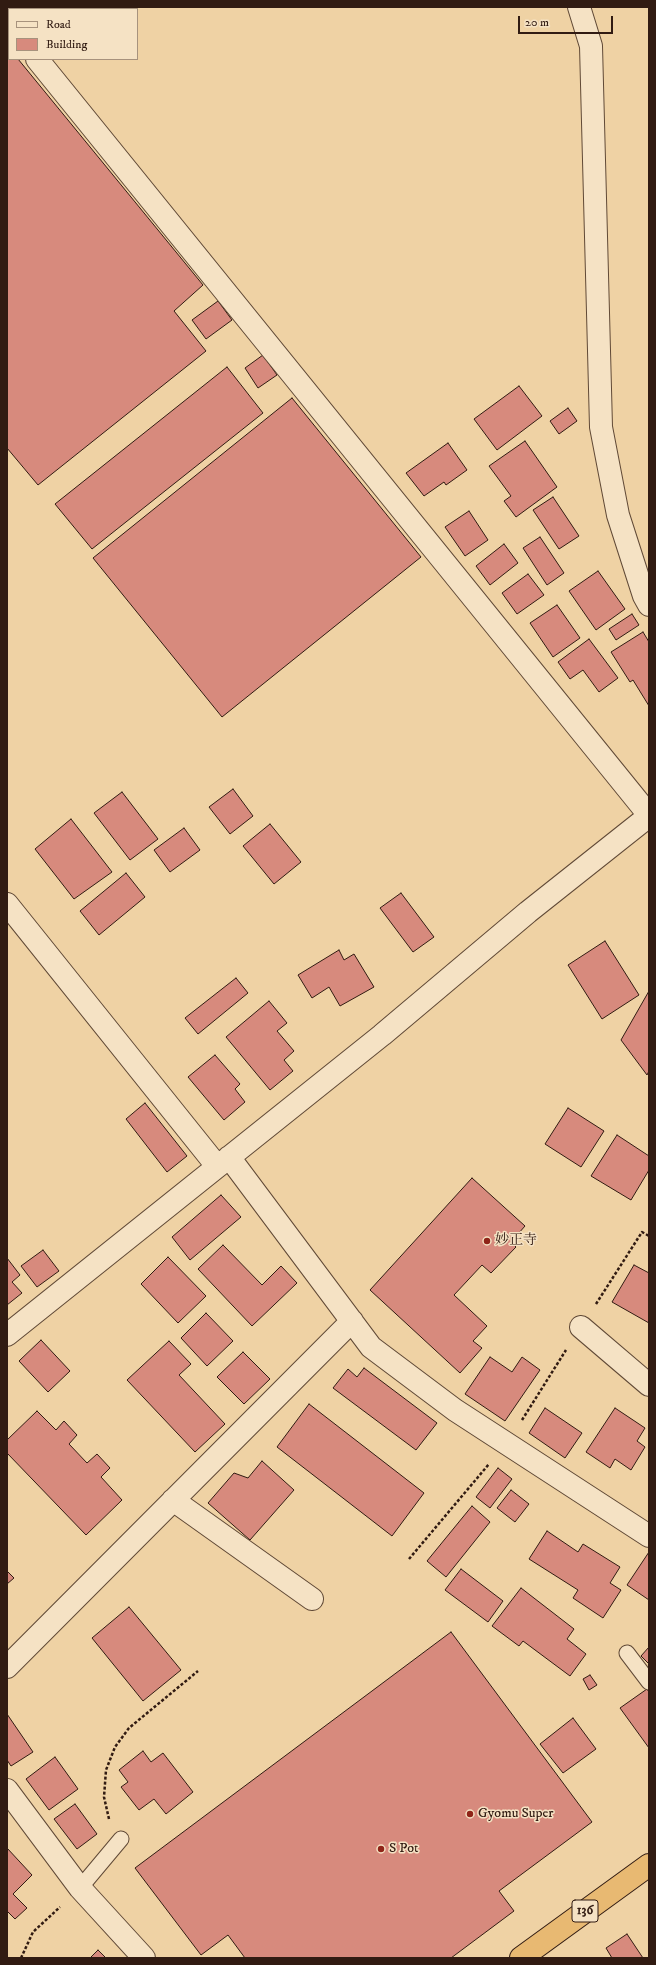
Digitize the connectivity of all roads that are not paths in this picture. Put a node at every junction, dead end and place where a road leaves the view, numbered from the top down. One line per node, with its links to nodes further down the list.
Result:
1 (579, 7): 3 (street)
2 (38, 60): 4 (street)
3 (649, 605)
4 (649, 815): 6 (street)
5 (7, 904): 6 (street)
6 (223, 1161): 7 (street); 9 (street)
7 (352, 1321): 11 (street); 12 (street)
8 (581, 1327): 10 (street)
9 (7, 1335)
10 (649, 1384)
11 (173, 1500): 13 (street); 15 (street)
12 (649, 1536)
13 (312, 1599)
14 (627, 1653): 16 (lane)
15 (7, 1667)
16 (649, 1682)
17 (7, 1790): 20 (street)
18 (121, 1839): 20 (lane)
19 (649, 1865): 22 (highway, 136)
20 (80, 1888): 21 (street)
21 (144, 1958)
22 (521, 1958)

